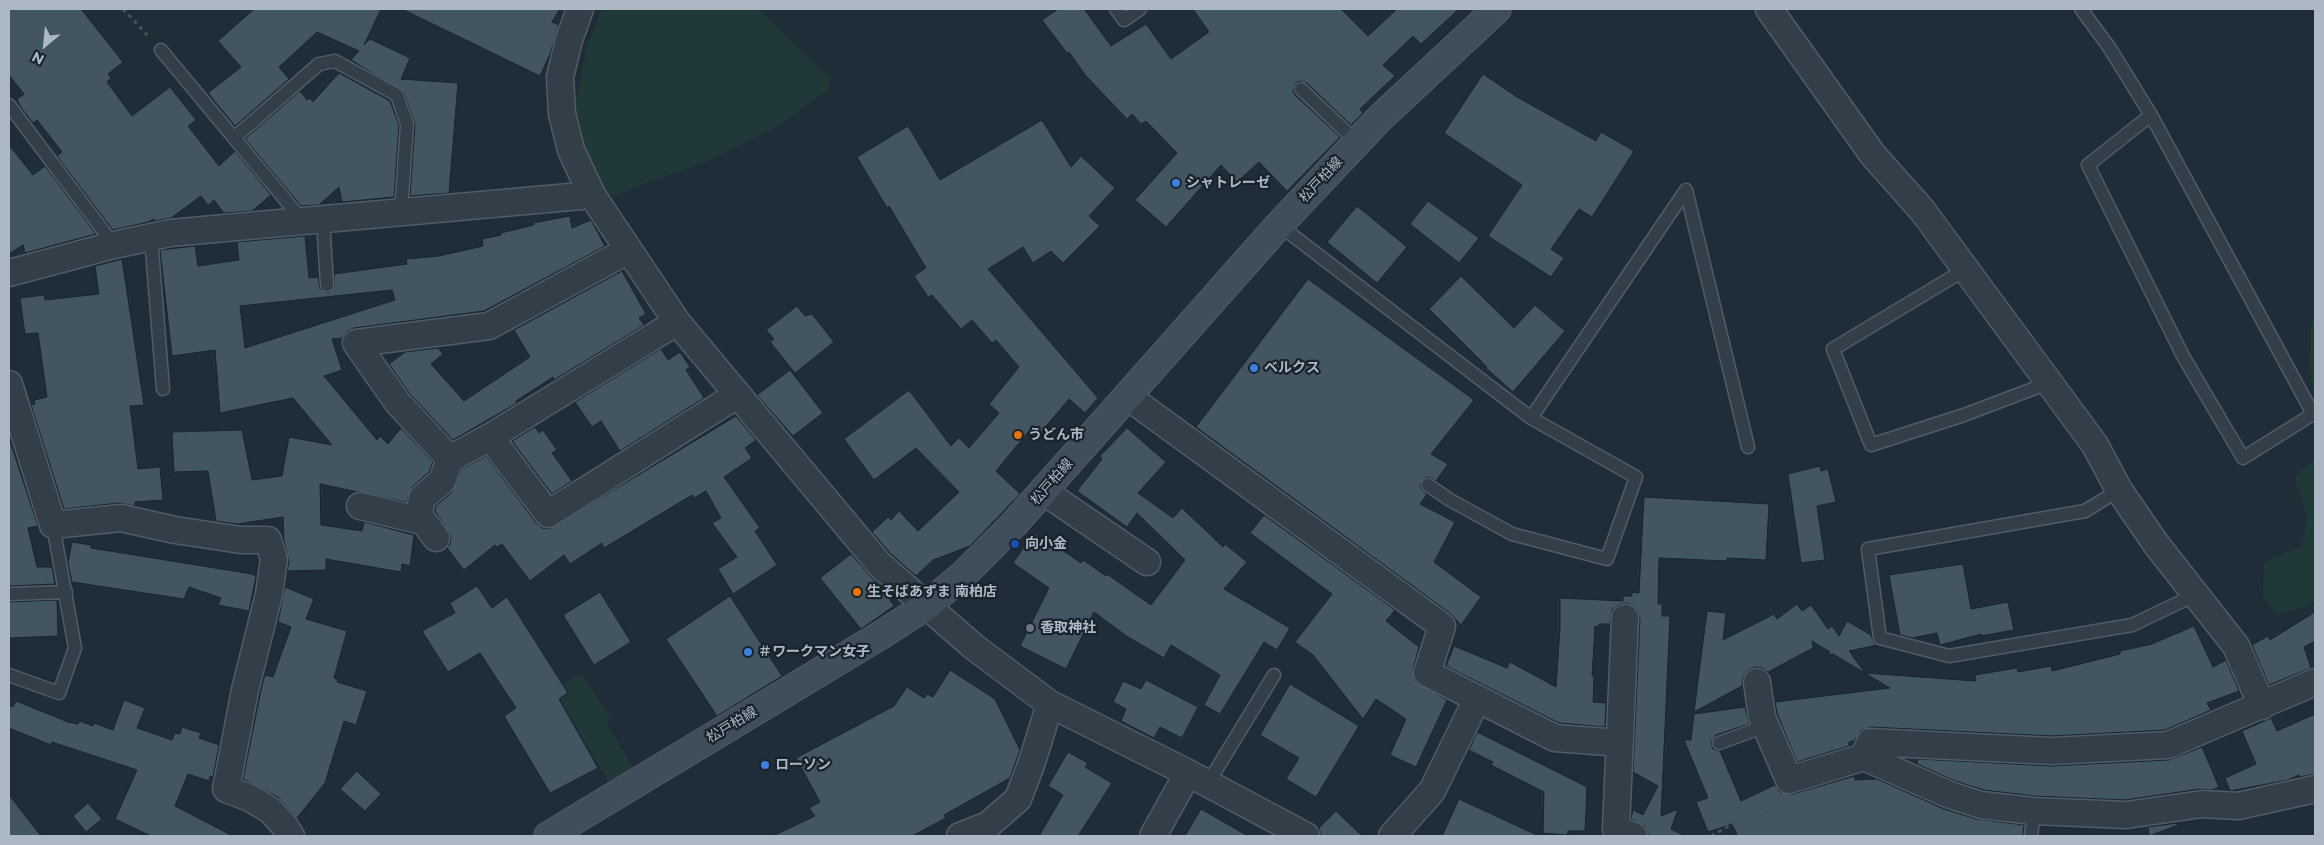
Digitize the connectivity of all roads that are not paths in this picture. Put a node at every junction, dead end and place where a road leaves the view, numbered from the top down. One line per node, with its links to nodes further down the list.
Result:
1 (580, 9): 13 (street)
2 (1116, 9): 3 (lane)
3 (1140, 9)
4 (1496, 9): 12 (main road, 松戸柏線)
5 (1769, 9): 20 (street)
6 (2081, 9): 10 (lane)
7 (161, 50): 11 (lane)
8 (1301, 89): 12 (lane)
9 (9, 106): 18 (lane)
10 (2151, 115): 10 (lane)
11 (234, 138): 14 (lane); 15 (lane)
12 (1357, 142): 16 (main road, 松戸柏線)
13 (592, 195): 14 (street); 19 (street)
14 (401, 212): 15 (street)
15 (313, 220): 17 (street); 22 (lane)
16 (1279, 225): 28 (main road, 松戸柏線); 29 (lane)
17 (151, 237): 18 (street); 26 (lane)
18 (114, 245): 21 (street)
19 (627, 250): 23 (street); 32 (street)
20 (1966, 269): 24 (street); 24 (lane)
21 (9, 273)
22 (327, 285)
23 (676, 322): 27 (street); 30 (street)
24 (2051, 382): 34 (street)
25 (9, 384): 38 (street)
26 (163, 389)
27 (737, 395): 30 (street); 44 (street)
28 (1127, 396): 35 (main road, 松戸柏線); 50 (street)
29 (1531, 418): 31 (lane); 33 (lane)
30 (490, 437): 32 (street)
31 (1748, 447)
32 (450, 459): 37 (street)
33 (1428, 485)
34 (2119, 490): 43 (street); 43 (lane)
35 (1043, 492): 40 (street); 44 (main road, 松戸柏線)
36 (360, 506): 37 (street)
37 (419, 514): 39 (street)
38 (52, 525): 41 (lane); 61 (street)
39 (436, 538)
40 (1147, 562)
41 (66, 592): 42 (lane); 46 (lane)
42 (9, 594)
43 (2195, 595): 52 (street)
44 (926, 606): 51 (street); 62 (main road, 松戸柏線)
45 (1625, 618): 54 (street)
46 (9, 675)
47 (1274, 675): 57 (lane)
48 (1757, 682): 53 (street)
49 (2315, 682): 52 (street)
50 (1477, 699): 54 (street); 66 (street)
51 (1050, 704): 57 (street); 63 (street)
52 (2262, 706): 56 (street)
53 (1766, 726): 55 (lane); 56 (street)
54 (1620, 742): 60 (street)
55 (1719, 743)
56 (1864, 756): 59 (street)
57 (1198, 778): 64 (street); 65 (street)
58 (2315, 789): 59 (street)
59 (2032, 824)
60 (1620, 834)
61 (290, 836)
62 (548, 836)
63 (960, 836)
64 (1153, 836)
65 (1306, 836)
66 (1392, 836)

